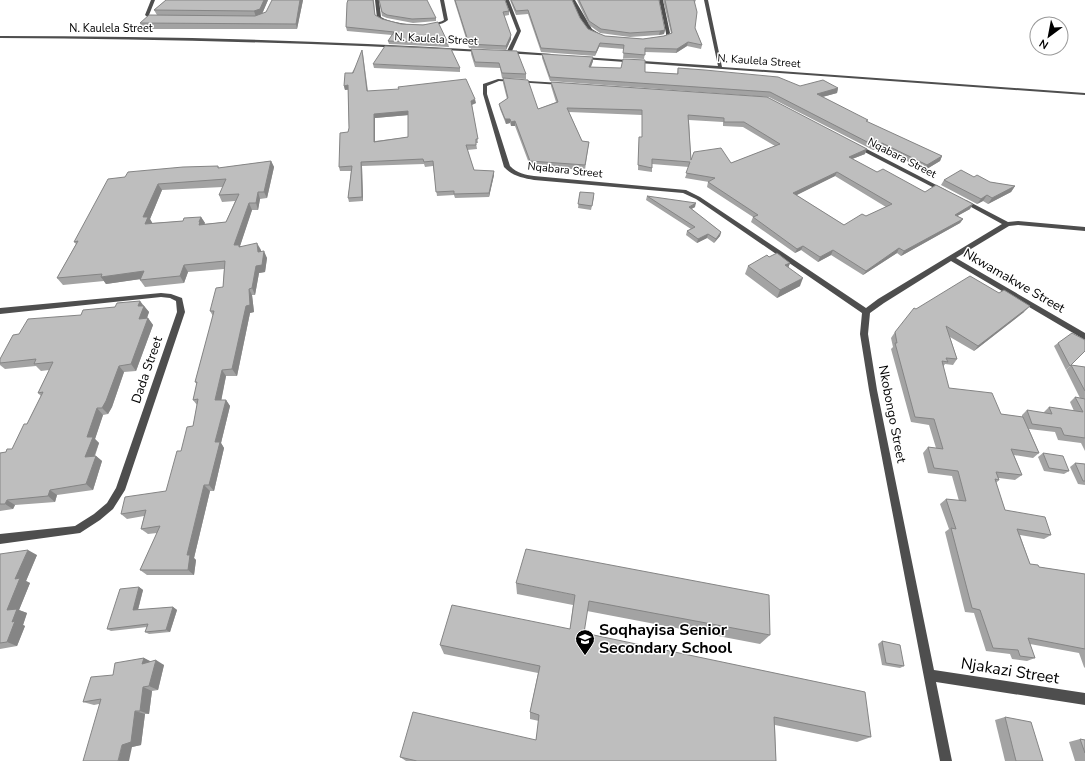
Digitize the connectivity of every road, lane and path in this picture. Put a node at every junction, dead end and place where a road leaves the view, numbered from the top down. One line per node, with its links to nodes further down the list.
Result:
1 (152, 0): 8 (street)
2 (377, 0): 3 (street)
3 (442, 0)
4 (507, 0): 14 (street)
5 (573, 0): 10 (street)
6 (661, 0): 11 (street)
7 (706, 0): 17 (street)
8 (164, 19)
9 (0, 37): 12 (street, N. Kaulela Street)
10 (605, 37)
11 (654, 40)
12 (486, 51)
13 (501, 52): 14 (street)
14 (509, 52): 15 (street)
15 (556, 56)
16 (579, 57): 17 (street, N. Kaulela Street)
17 (720, 67): 19 (street, N. Kaulela Street)
18 (565, 84): 27 (street, Nqabara Street)
19 (1085, 94)
20 (849, 141): 21 (street, Nqabara Street)
21 (952, 195)
22 (959, 199): 23 (street)
23 (1007, 224): 24 (street); 25 (street)
24 (1085, 229)
25 (951, 258): 27 (street); 28 (street, Nkwamakwe Street)
26 (0, 311): 29 (street, Dada Street)
27 (866, 312): 30 (street, Nkobongo Street)
28 (1085, 337)
29 (0, 539)
30 (929, 675): 31 (street, Njakazi Street); 32 (street, Nkobongo Street)
31 (1085, 699)
32 (946, 761)

